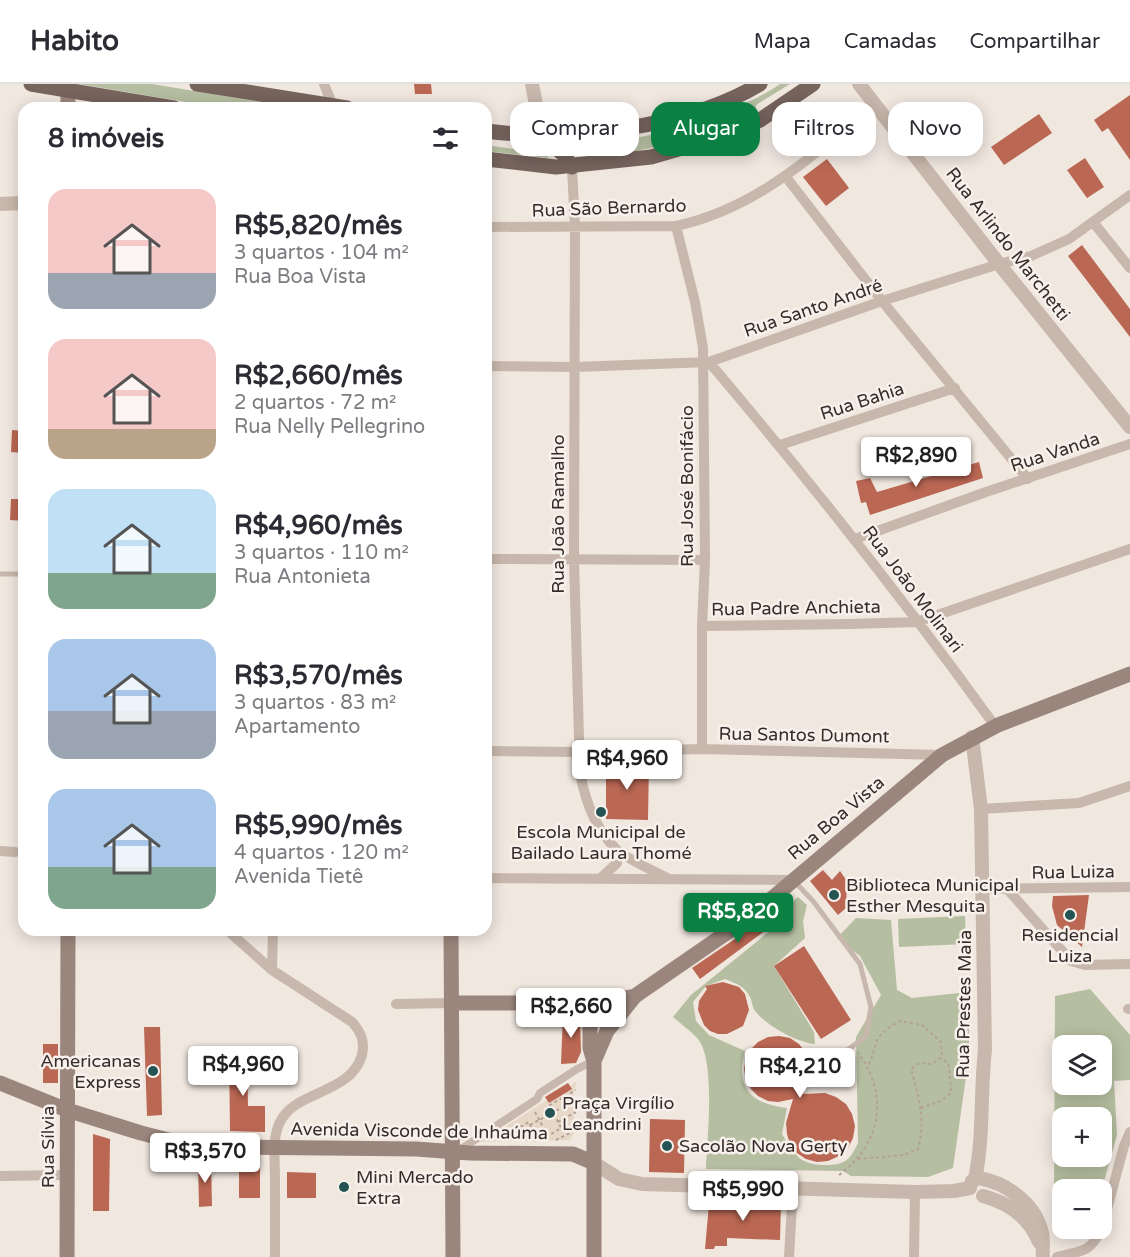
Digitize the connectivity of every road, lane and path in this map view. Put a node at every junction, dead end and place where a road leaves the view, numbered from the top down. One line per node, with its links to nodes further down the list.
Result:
1 (31, 84): 8 (main road)
2 (197, 84): 11 (main road)
3 (324, 84): 12 (street)
4 (532, 84): 13 (street)
5 (760, 84): 16 (main road)
6 (813, 84): 22 (main road)
7 (858, 84): 14 (street, Rua Arlindo Marchetti)
8 (67, 86): 9 (main road); 10 (main road)
9 (68, 102)
10 (145, 102)
11 (309, 102)
12 (337, 102)
13 (535, 102)
14 (874, 102)
15 (876, 104): 31 (street, Rua Arlindo Marchetti)
16 (639, 125)
17 (492, 132): 18 (main road)
18 (510, 133)
19 (564, 156): 22 (main road)
20 (812, 156): 23 (street, Rua São Bernardo)
21 (492, 160): 22 (main road)
22 (572, 166): 30 (street, Rua João Ramalho)
23 (786, 177): 28 (street, Rua São Bernardo); 33 (street)
24 (1130, 195): 27 (street, Rua Santo André)
25 (18, 203): 26 (street)
26 (0, 204)
27 (1093, 222): 31 (street, Rua Santo André); 32 (street)
28 (676, 226): 30 (street, Rua São Bernardo); 34 (street, Rua José Bonifácio)
29 (492, 227): 30 (street, Rua São Bernardo)
30 (575, 228): 36 (street, Rua João Ramalho)
31 (999, 264): 33 (street, Rua Santo André); 38 (street, Rua Arlindo Marchetti)
32 (1130, 268)
33 (882, 301): 34 (street, Rua Santo André); 37 (street)
34 (706, 363): 36 (street, Rua Santo André); 40 (street, Rua João Molinari); 46 (street, Rua José Bonifácio)
35 (492, 366): 36 (street, Rua Santo André)
36 (575, 367): 45 (street, Rua João Ramalho)
37 (955, 388): 40 (street, Rua Bahia); 41 (street)
38 (1130, 426)
39 (1130, 444): 41 (street, Rua Vanda)
40 (780, 446): 42 (street, Rua João Molinari)
41 (1028, 479): 42 (street, Rua Vanda)
42 (855, 539): 49 (street, Rua João Molinari)
43 (1130, 549): 49 (street, Rua Padre Anchieta)
44 (492, 559): 45 (street)
45 (574, 560): 46 (street); 56 (street, Rua João Ramalho)
46 (705, 560): 50 (street, Rua José Bonifácio)
47 (0, 574): 48 (lane)
48 (18, 574)
49 (917, 622): 50 (street, Rua Padre Anchieta); 52 (street, Rua João Molinari)
50 (702, 626): 54 (street, Rua José Bonifácio)
51 (1130, 672): 52 (main road, Rua Boa Vista)
52 (995, 726): 53 (main road, Rua Boa Vista)
53 (972, 737): 57 (main road, Rua Boa Vista); 59 (street, Rua Prestes Maia)
54 (702, 749): 56 (street, Rua Santos Dumont); 57 (street, Rua Santos Dumont)
55 (492, 751): 56 (street, Rua Santos Dumont)
56 (578, 752): 61 (street, Rua João Ramalho)
57 (942, 754): 66 (main road, Rua Boa Vista)
58 (1130, 786): 59 (street)
59 (981, 809): 68 (street, Rua Prestes Maia)
60 (0, 851): 62 (street)
61 (618, 851): 64 (street); 65 (street, Rua João Ramalho)
62 (15, 852)
63 (492, 878): 64 (street)
64 (601, 878): 65 (street)
65 (667, 878): 66 (street)
66 (793, 880): 76 (main road, Rua Boa Vista); 80 (lane)
67 (1130, 887): 69 (street, Rua Luiza)
68 (982, 889): 69 (street, Rua Luiza); 111 (street, Rua Prestes Maia)
69 (1008, 890): 74 (street)
70 (68, 936): 89 (main road, Rua Sílvia)
71 (234, 936): 75 (street)
72 (273, 936): 75 (street)
73 (451, 936): 77 (main road)
74 (1130, 964)
75 (272, 970): 104 (street)
76 (635, 996): 78 (main road); 83 (main road, Rua Boa Vista)
77 (452, 1003): 78 (main road); 79 (street); 105 (main road)
78 (590, 1003): 83 (main road)
79 (396, 1004)
80 (853, 1046): 81 (lane); 84 (path)
81 (845, 1052)
82 (942, 1057): 84 (path); 88 (path); 88 (path)
83 (594, 1061): 105 (street); 107 (main road)
84 (867, 1068): 106 (path)
85 (0, 1083): 89 (main road, Avenida Visconde de Inhaúma)
86 (576, 1089): 91 (path)
87 (576, 1100): 91 (path)
88 (921, 1108): 106 (path)
89 (67, 1110): 104 (main road, Avenida Visconde de Inhaúma); 108 (main road, Rua Sílvia)
90 (576, 1112): 93 (path)
91 (554, 1113): 92 (path); 93 (path)
92 (540, 1120): 95 (path); 96 (path)
93 (558, 1122): 101 (path)
94 (576, 1122): 98 (path)
95 (530, 1125): 99 (path); 102 (path)
96 (544, 1129): 100 (path); 101 (path)
97 (1130, 1132): 121 (street)
98 (567, 1135)
99 (505, 1136)
100 (532, 1136): 101 (path); 103 (path)
101 (548, 1136)
102 (509, 1142)
103 (517, 1144)
104 (274, 1148): 105 (main road, Avenida Visconde de Inhaúma); 116 (street)
105 (455, 1150): 107 (main road, Avenida Visconde de Inhaúma); 117 (main road)
106 (858, 1159): 109 (path)
107 (594, 1163): 112 (street); 118 (main road)
108 (67, 1175): 110 (street); 115 (main road, Rua Sílvia)
109 (839, 1175)
110 (0, 1176)
111 (976, 1187): 113 (street); 114 (street)
112 (793, 1188): 113 (street); 119 (street)
113 (915, 1192): 120 (street)
114 (1042, 1253)
115 (67, 1257)
116 (275, 1257)
117 (453, 1257)
118 (594, 1257)
119 (789, 1257)
120 (914, 1257)
121 (1058, 1257)

